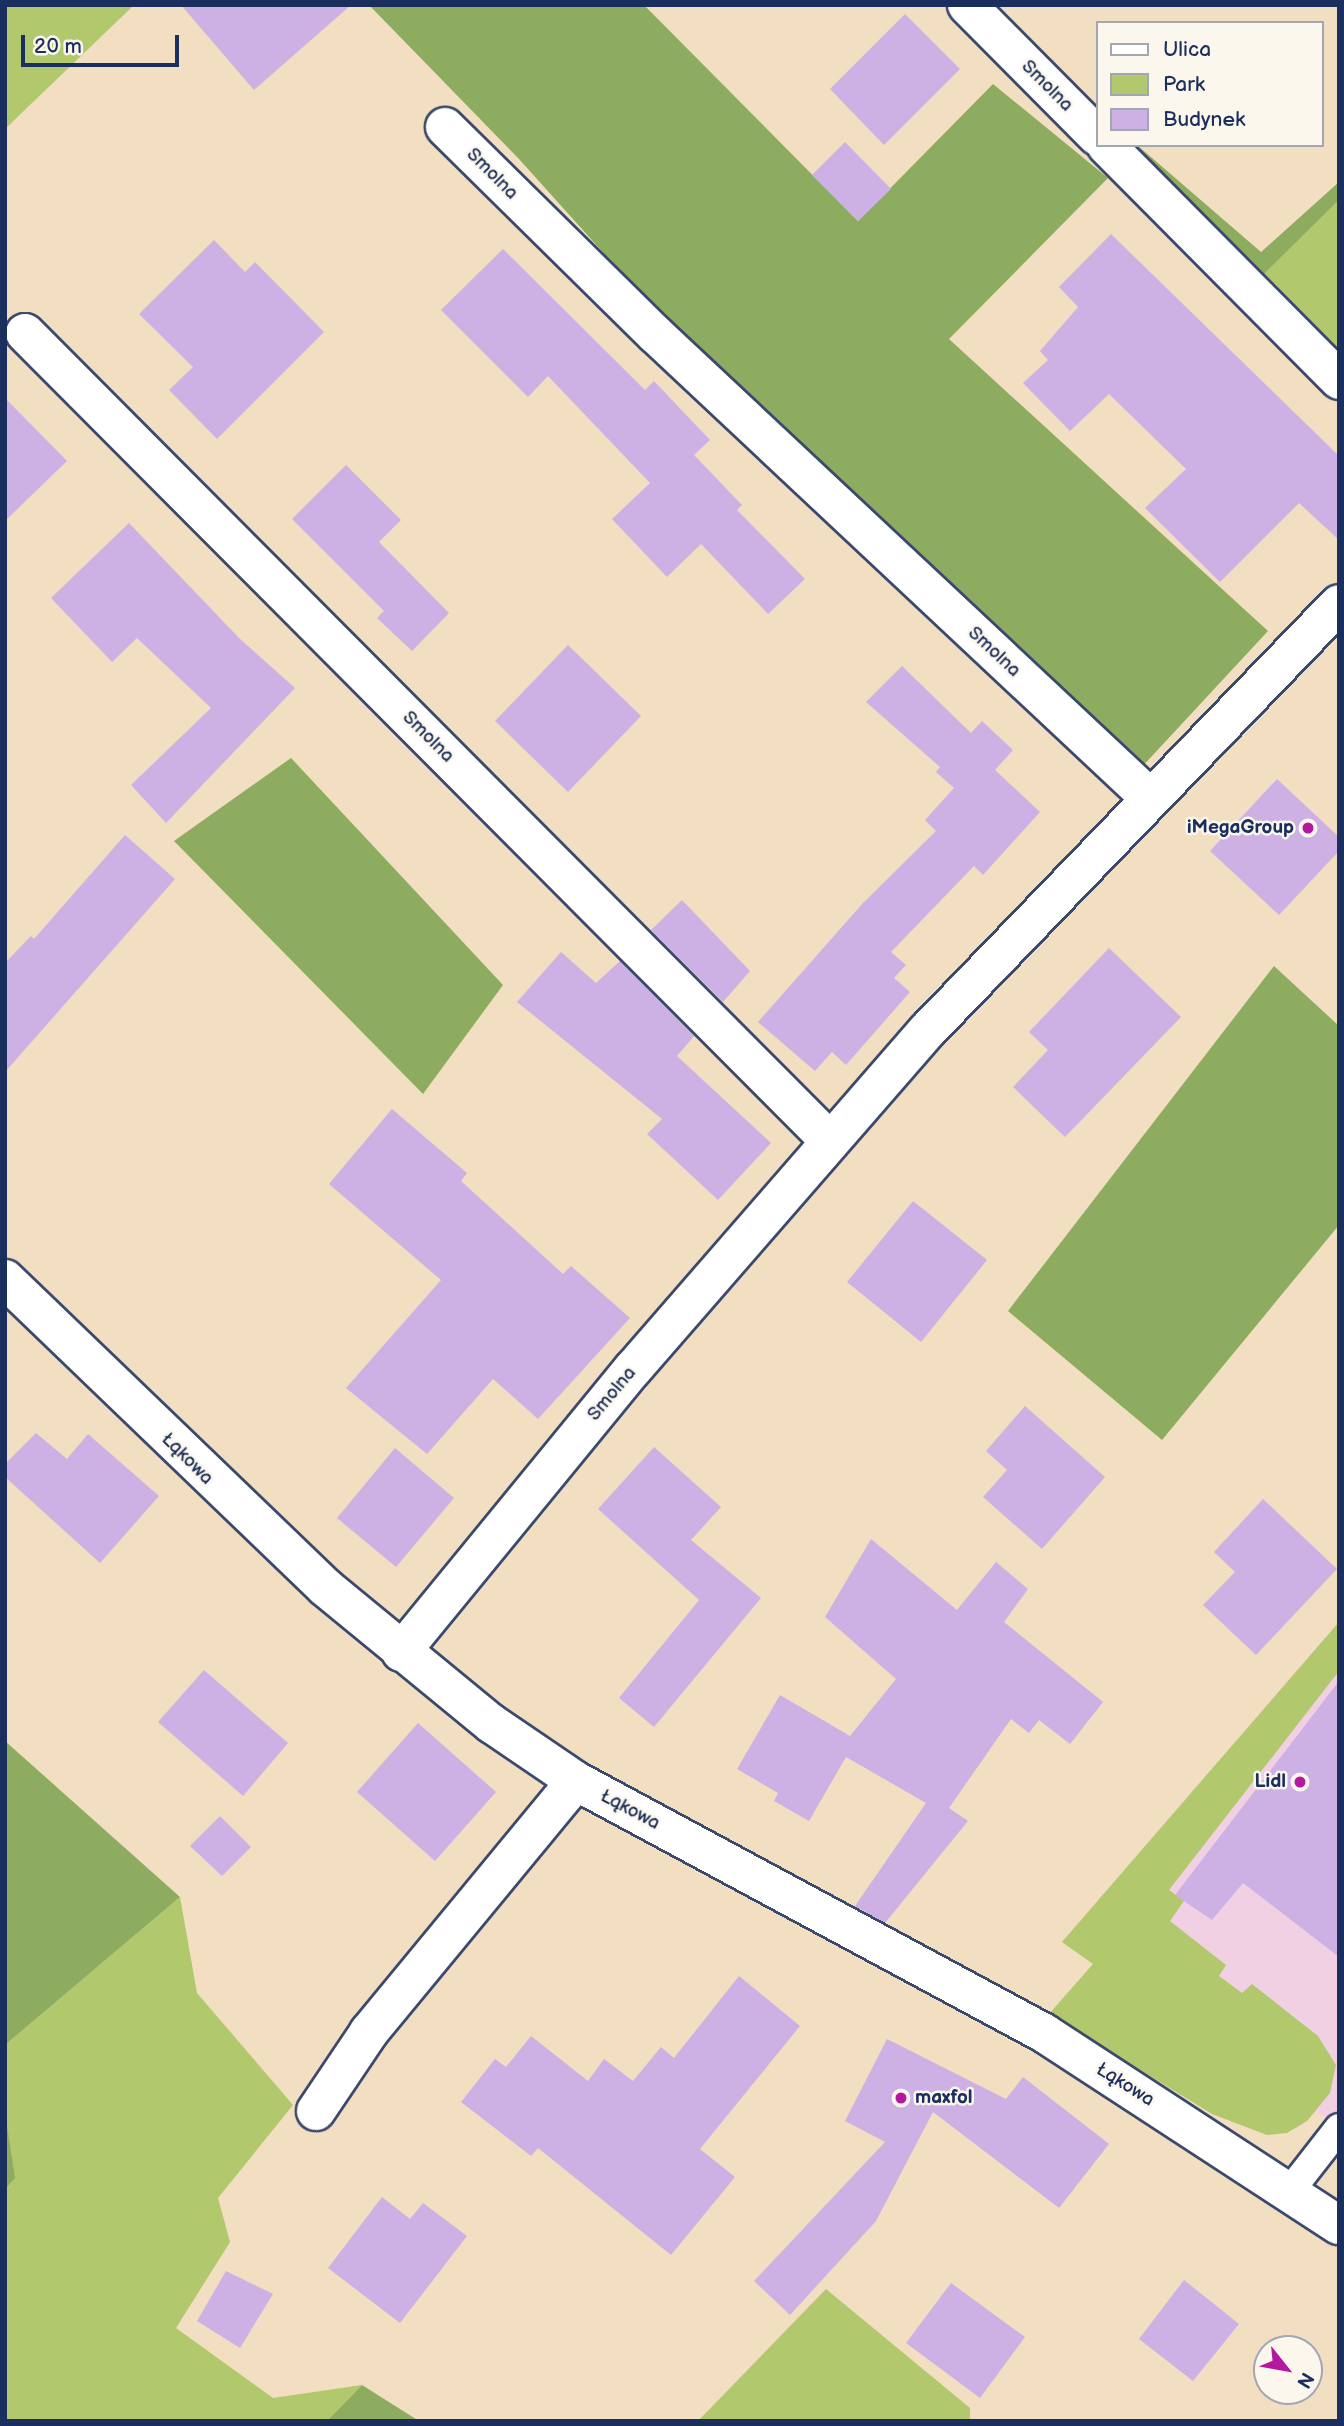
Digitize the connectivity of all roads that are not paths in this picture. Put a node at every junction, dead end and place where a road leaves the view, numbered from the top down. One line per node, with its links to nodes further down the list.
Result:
1 (967, 5): 3 (street, Smolna)
2 (445, 127): 8 (street, Smolna)
3 (1096, 135)
4 (1108, 147): 6 (street)
5 (25, 334): 9 (street, Smolna)
6 (1339, 380)
7 (1339, 604): 8 (street, Smolna)
8 (1150, 798): 9 (street, Smolna)
9 (830, 1141): 11 (street, Smolna)
10 (5, 1279): 11 (street, Łąkowa)
11 (401, 1652): 12 (street, Łąkowa)
12 (576, 1781): 13 (street); 15 (street, Łąkowa)
13 (316, 2111)
14 (1339, 2128): 15 (lane)
15 (1290, 2192): 16 (street, Łąkowa)
16 (1339, 2225)

